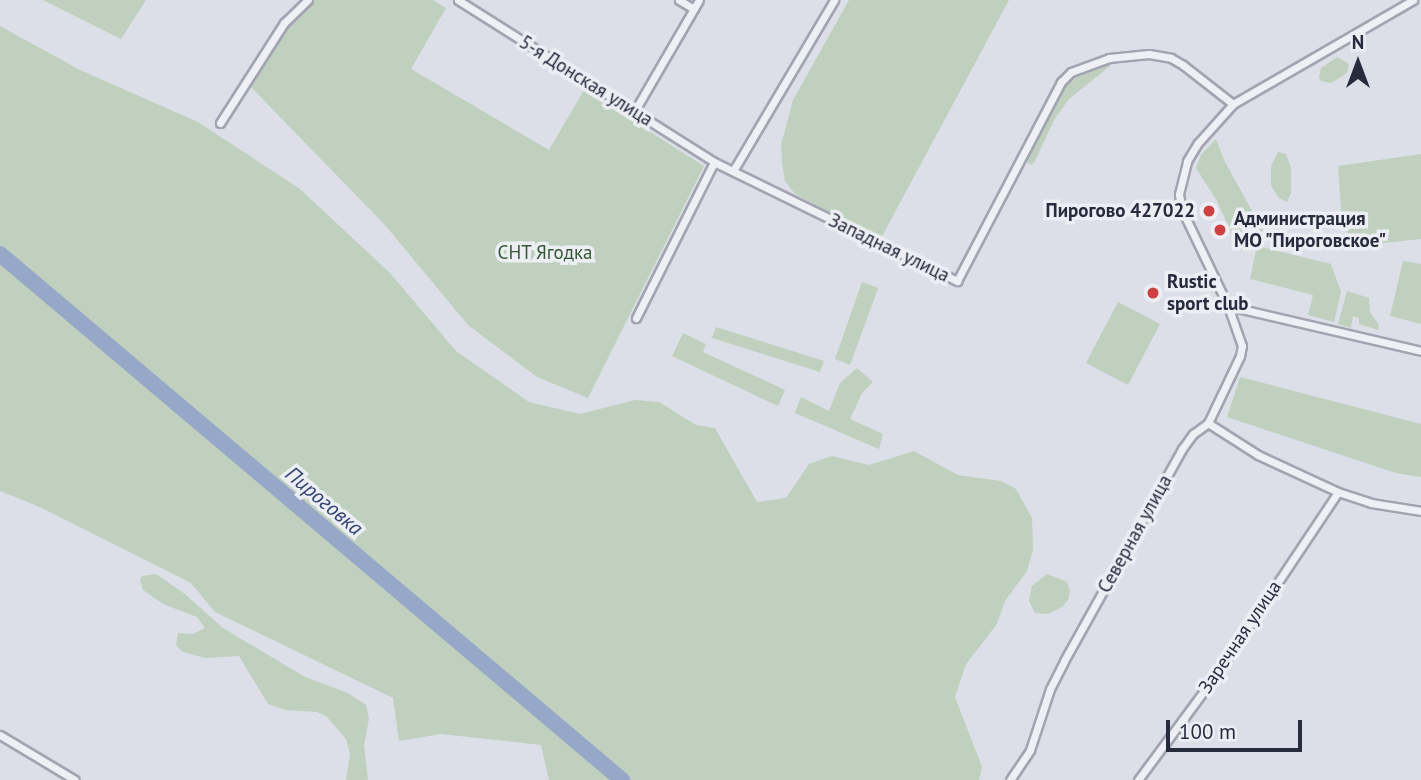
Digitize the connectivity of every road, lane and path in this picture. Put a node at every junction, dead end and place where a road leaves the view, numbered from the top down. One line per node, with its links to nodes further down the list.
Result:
1 (308, 0): 10 (street)
2 (458, 0): 9 (street, 5-я Донская улица)
3 (679, 0): 7 (street)
4 (699, 0): 7 (street)
5 (834, 0): 12 (street)
6 (1413, 0): 8 (street, Северная улица)
7 (694, 9): 9 (street)
8 (1233, 104): 12 (street, Западная улица); 13 (street, Северная улица)
9 (634, 112): 11 (street, 5-я Донская улица)
10 (220, 122)
11 (714, 162): 12 (street, Западная улица); 14 (street)
12 (733, 171)
13 (1228, 306): 15 (street); 16 (street, Северная улица)
14 (636, 318)
15 (1421, 351)
16 (1208, 423): 17 (street); 21 (street, Северная улица)
17 (1338, 492): 18 (street); 22 (street, Заречная улица)
18 (1421, 511)
19 (0, 735): 20 (street)
20 (75, 780)
21 (1010, 780)
22 (1138, 780)

